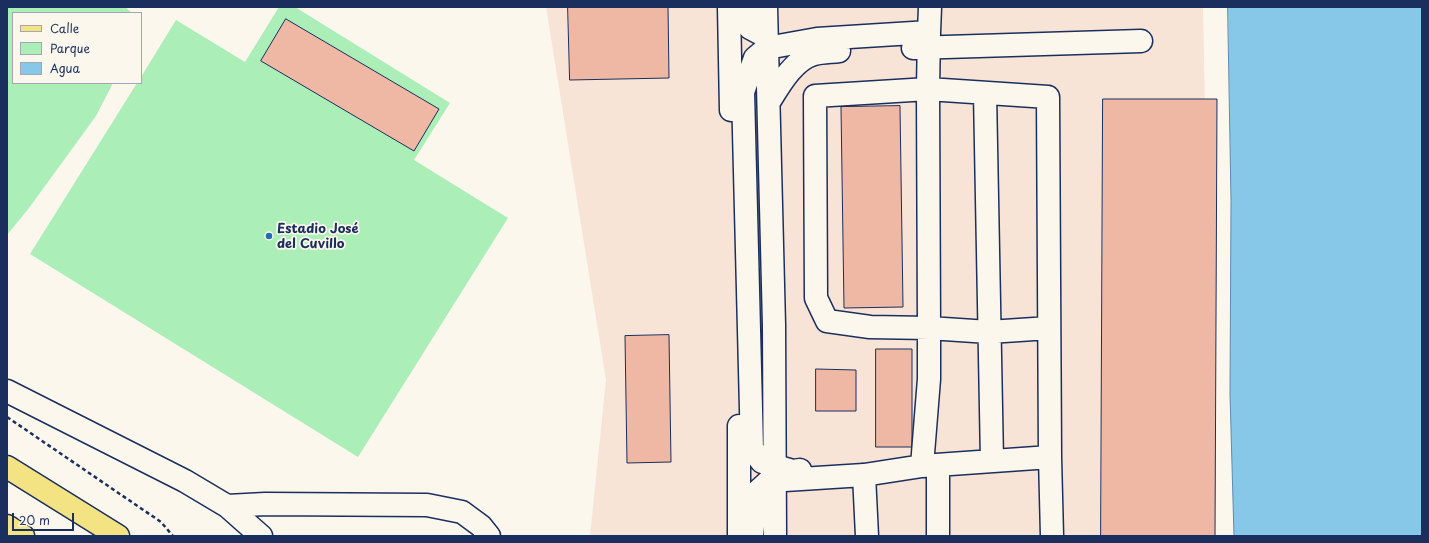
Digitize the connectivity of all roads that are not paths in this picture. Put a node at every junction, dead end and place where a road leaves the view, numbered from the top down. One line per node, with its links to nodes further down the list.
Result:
1 (729, 7): 28 (street)
2 (747, 7): 7 (street)
3 (766, 7): 7 (street)
4 (930, 7): 5 (street)
5 (929, 40): 6 (street); 7 (street); 8 (street); 10 (street)
6 (1141, 41)
7 (767, 42): 10 (street); 20 (street)
8 (928, 89): 9 (street); 11 (street); 11 (street)
9 (984, 93): 12 (street); 13 (street)
10 (769, 102): 20 (street)
11 (929, 328): 13 (street); 17 (street)
12 (1049, 328): 13 (street); 15 (street)
13 (989, 332): 16 (street)
14 (7, 391): 22 (street)
15 (1050, 457): 16 (street); 33 (street)
16 (992, 461): 17 (street)
17 (930, 466): 19 (street); 32 (street)
18 (7, 467): 25 (main road)
19 (896, 469): 20 (street); 21 (street)
20 (774, 473): 21 (street); 29 (street); 30 (street)
21 (864, 475): 31 (street)
22 (228, 506): 26 (street); 27 (street)
23 (7, 526): 24 (main road)
24 (23, 536)
25 (118, 536)
26 (261, 536)
27 (489, 536)
28 (740, 536)
29 (752, 536)
30 (774, 536)
31 (867, 536)
32 (938, 536)
33 (1052, 536)

